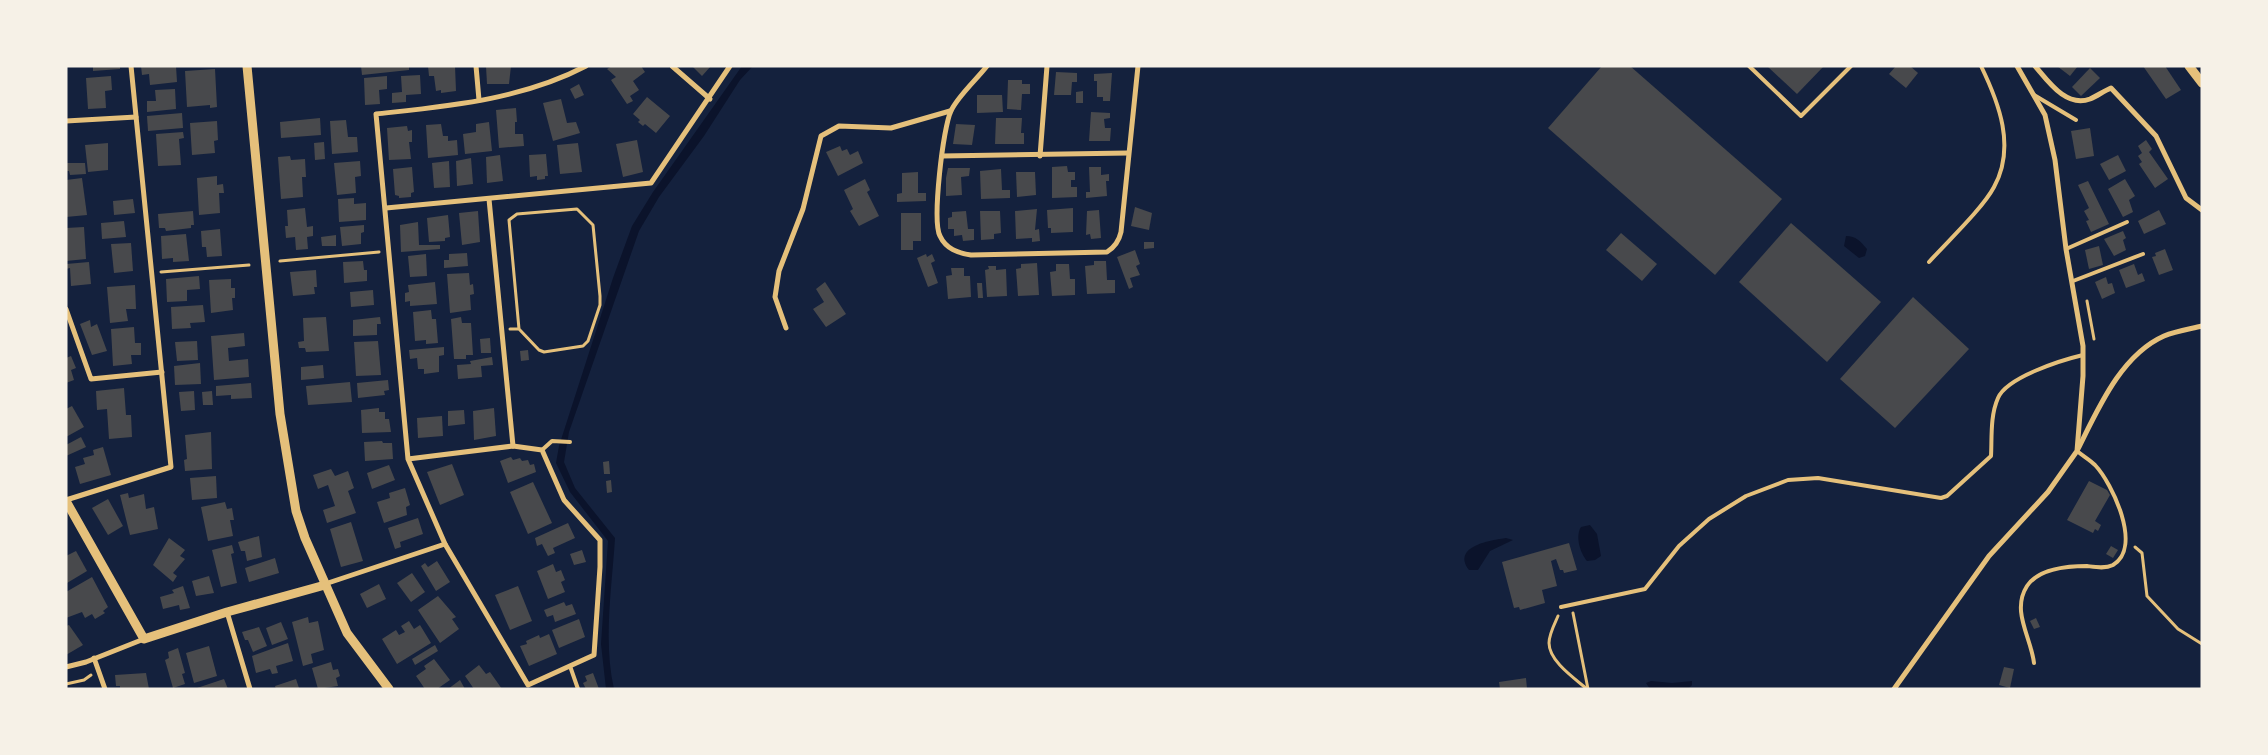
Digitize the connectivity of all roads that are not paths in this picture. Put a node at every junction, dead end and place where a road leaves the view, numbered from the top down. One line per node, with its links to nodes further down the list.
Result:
1 (131, 66): 21 (street)
2 (247, 66): 47 (street)
3 (476, 66): 19 (street)
4 (586, 66): 19 (street)
5 (672, 66): 18 (street)
6 (730, 66): 18 (street)
7 (987, 66): 20 (street)
8 (1047, 66): 26 (street)
9 (1138, 66): 24 (street)
10 (1749, 66): 11 (lane)
11 (1851, 66)
12 (1981, 66): 33 (lane)
13 (2017, 66): 17 (street)
14 (2035, 66): 29 (street)
15 (2189, 66): 16 (street)
16 (2202, 83)
17 (2034, 95): 22 (lane); 31 (street)
18 (710, 99): 27 (street)
19 (480, 100): 28 (street)
20 (950, 111): 25 (street); 37 (street)
21 (136, 117): 23 (street); 39 (street)
22 (2076, 120)
23 (66, 122)
24 (1128, 153): 25 (street); 26 (street)
25 (942, 156): 26 (street)
26 (1040, 156)
27 (489, 199): 28 (street); 41 (street)
28 (386, 208): 44 (street)
29 (2202, 210)
30 (2127, 222): 31 (lane)
31 (2066, 249): 34 (street)
32 (2143, 254): 34 (lane)
33 (1929, 262)
34 (2073, 281): 38 (street)
35 (66, 309): 39 (street)
36 (2202, 326): 43 (street)
37 (786, 328)
38 (2083, 355): 43 (street); 48 (lane)
39 (162, 372): 45 (street)
40 (570, 442): 42 (lane)
41 (513, 446): 42 (street); 44 (street)
42 (542, 450): 53 (street)
43 (2077, 451): 52 (lane); 59 (street)
44 (408, 459): 46 (street)
45 (66, 500): 50 (street)
46 (445, 544): 47 (street); 53 (street)
47 (325, 585): 49 (street); 57 (street)
48 (1562, 607)
49 (227, 612): 50 (street); 56 (street)
50 (144, 639): 51 (street)
51 (94, 658): 54 (street); 55 (street)
52 (2034, 663)
53 (570, 666): 58 (lane)
54 (66, 667)
55 (105, 689)
56 (250, 689)
57 (389, 689)
58 (578, 689)
59 (1894, 689)

